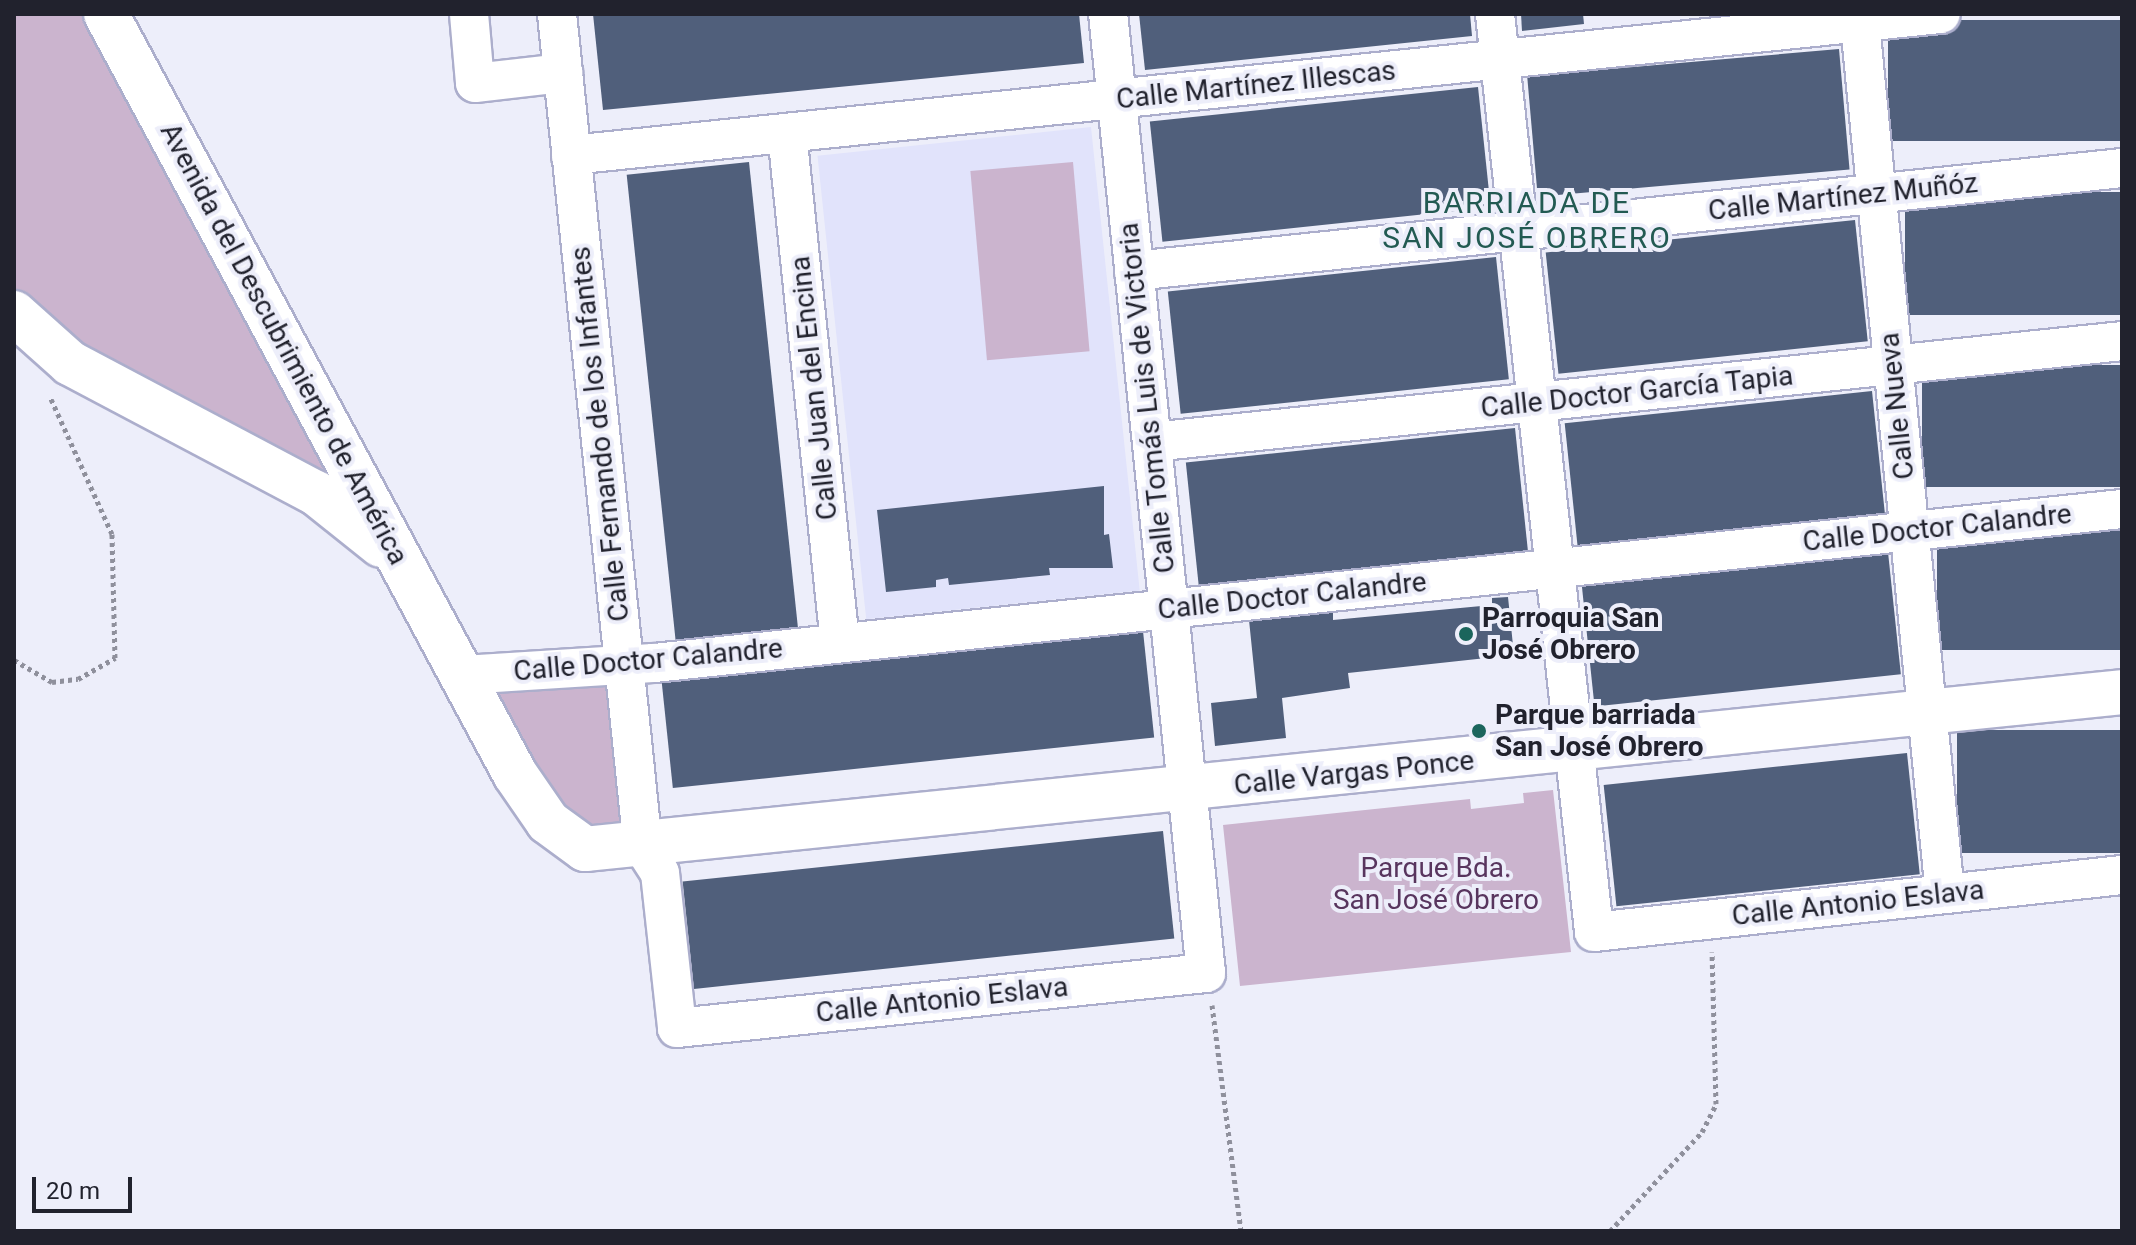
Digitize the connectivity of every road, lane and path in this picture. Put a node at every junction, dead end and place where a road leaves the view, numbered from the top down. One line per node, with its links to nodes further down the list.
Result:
1 (106, 14): 30 (street, Avenida del Descubrimiento de América)
2 (469, 14): 9 (street)
3 (557, 14): 9 (street, Calle Fernando de los Infantes)
4 (1108, 14): 10 (street, Calle Tomás Luis de Victoria)
5 (1495, 14): 8 (street)
6 (1941, 14): 7 (street, Calle Martínez Illescas)
7 (1860, 18): 8 (street, Calle Martínez Illescas); 14 (street, Calle Nueva)
8 (1500, 60): 10 (street, Calle Martínez Illescas); 15 (street)
9 (563, 73): 12 (street, Calle Fernando de los Infantes)
10 (1116, 100): 11 (street, Calle Martínez Illescas); 16 (street, Calle Tomás Luis de Victoria)
11 (787, 133): 12 (street, Calle Martínez Illescas); 27 (street, Calle Juan del Encina)
12 (571, 155): 29 (street, Calle Fernando de los Infantes)
13 (2122, 168): 14 (street, Calle Martínez Muñóz)
14 (1877, 194): 15 (street, Calle Martínez Muñóz); 19 (street, Calle Nueva)
15 (1518, 232): 16 (street, Calle Martínez Muñóz); 21 (street)
16 (1134, 271): 22 (street, Calle Tomás Luis de Victoria)
17 (14, 313): 30 (street, Avenida del Descubrimiento de América)
18 (2122, 341): 19 (street, Calle Doctor García Tapia)
19 (1894, 365): 21 (street, Calle Doctor García Tapia); 24 (street, Calle Nueva)
20 (48, 393): 28 (path)
21 (1537, 402): 22 (street, Calle Doctor García Tapia); 25 (street)
22 (1152, 442): 26 (street, Calle Tomás Luis de Victoria)
23 (2122, 509): 24 (street, Calle Doctor Calandre)
24 (1910, 531): 25 (street, Calle Doctor Calandre); 32 (street, Calle Nueva)
25 (1555, 568): 26 (street, Calle Doctor Calandre); 33 (street)
26 (1169, 609): 27 (street, Calle Doctor Calandre); 34 (street, Calle Tomás Luis de Victoria)
27 (840, 643): 29 (street, Calle Doctor Calandre)
28 (14, 660)
29 (623, 662): 30 (street, Calle Doctor Calandre); 35 (street, Calle Fernando de los Infantes)
30 (462, 675): 36 (street, Avenida del Descubrimiento de América)
31 (2122, 692): 32 (street, Calle Vargas Ponce)
32 (1927, 712): 33 (street, Calle Vargas Ponce); 38 (street, Calle Nueva)
33 (1574, 750): 34 (street, Calle Vargas Ponce); 39 (street, Calle Antonio Eslava)
34 (1188, 791): 35 (street, Calle Vargas Ponce); 40 (street, Calle Tomás Luis de Victoria)
35 (643, 847): 36 (street, Calle Vargas Ponce); 41 (street, Calle Fernando de los Infantes)
36 (585, 849)
37 (2122, 875): 38 (street, Calle Antonio Eslava)
38 (1945, 894): 39 (street, Calle Antonio Eslava)
39 (1710, 919): 43 (path)
40 (1206, 973): 41 (street, Calle Antonio Eslava); 42 (path)
41 (677, 1028)
42 (1241, 1231)
43 (1610, 1231)

